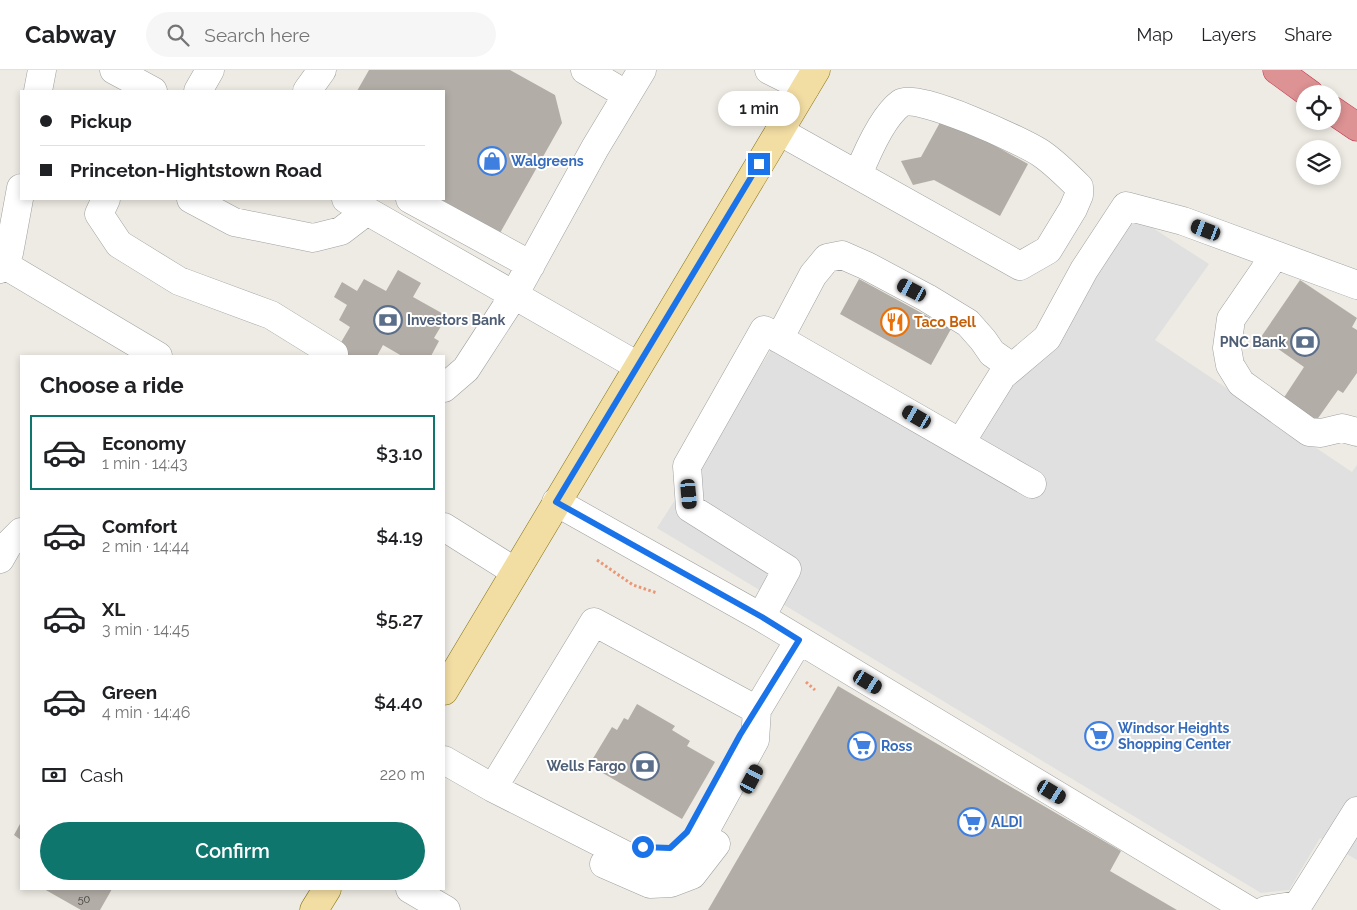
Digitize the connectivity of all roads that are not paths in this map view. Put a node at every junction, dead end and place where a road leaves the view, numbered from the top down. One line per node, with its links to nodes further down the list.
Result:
1 (42, 70): 11 (lane)
2 (114, 70): 12 (lane)
3 (210, 70): 13 (lane)
4 (322, 70): 14 (lane)
5 (585, 70): 15 (lane)
6 (642, 70): 15 (lane)
7 (769, 70): 9 (lane)
8 (1276, 70): 10 (highway)
9 (811, 79): 18 (main road)
10 (1297, 85)
11 (38, 90)
12 (151, 90)
13 (199, 90)
14 (308, 90)
15 (628, 95): 27 (lane)
16 (1341, 116): 17 (highway)
17 (1357, 127)
18 (779, 130): 19 (lane); 35 (main road)
19 (858, 175): 25 (lane); 25 (lane)
20 (20, 193): 28 (lane)
21 (106, 200): 33 (lane)
22 (193, 200): 24 (lane)
23 (412, 200): 27 (lane)
24 (356, 205): 31 (lane)
25 (1048, 250): 29 (lane)
26 (1275, 255): 29 (lane); 30 (lane); 38 (lane)
27 (531, 265): 31 (lane)
28 (2, 267): 34 (lane)
29 (1084, 270): 36 (lane)
30 (1357, 285)
31 (514, 295): 35 (lane); 37 (lane)
32 (779, 339): 36 (lane); 39 (lane); 46 (lane)
33 (334, 354)
34 (156, 355)
35 (638, 366): 41 (main road)
36 (1012, 367): 39 (lane)
37 (445, 387)
38 (1357, 432)
39 (961, 442): 40 (lane)
40 (1032, 484)
41 (556, 502): 45 (main road); 46 (lane)
42 (445, 528): 45 (lane)
43 (20, 533): 44 (lane)
44 (0, 559)
45 (514, 571): 48 (main road)
46 (762, 617): 47 (lane)
47 (799, 640): 49 (lane); 57 (lane)
48 (445, 689)
49 (757, 710): 51 (lane); 51 (lane)
50 (445, 761): 51 (lane)
51 (493, 788)
52 (1357, 810): 58 (lane)
53 (326, 890): 55 (main road)
54 (412, 890): 56 (lane)
55 (314, 910)
56 (446, 910)
57 (1248, 910)
58 (1266, 910)

